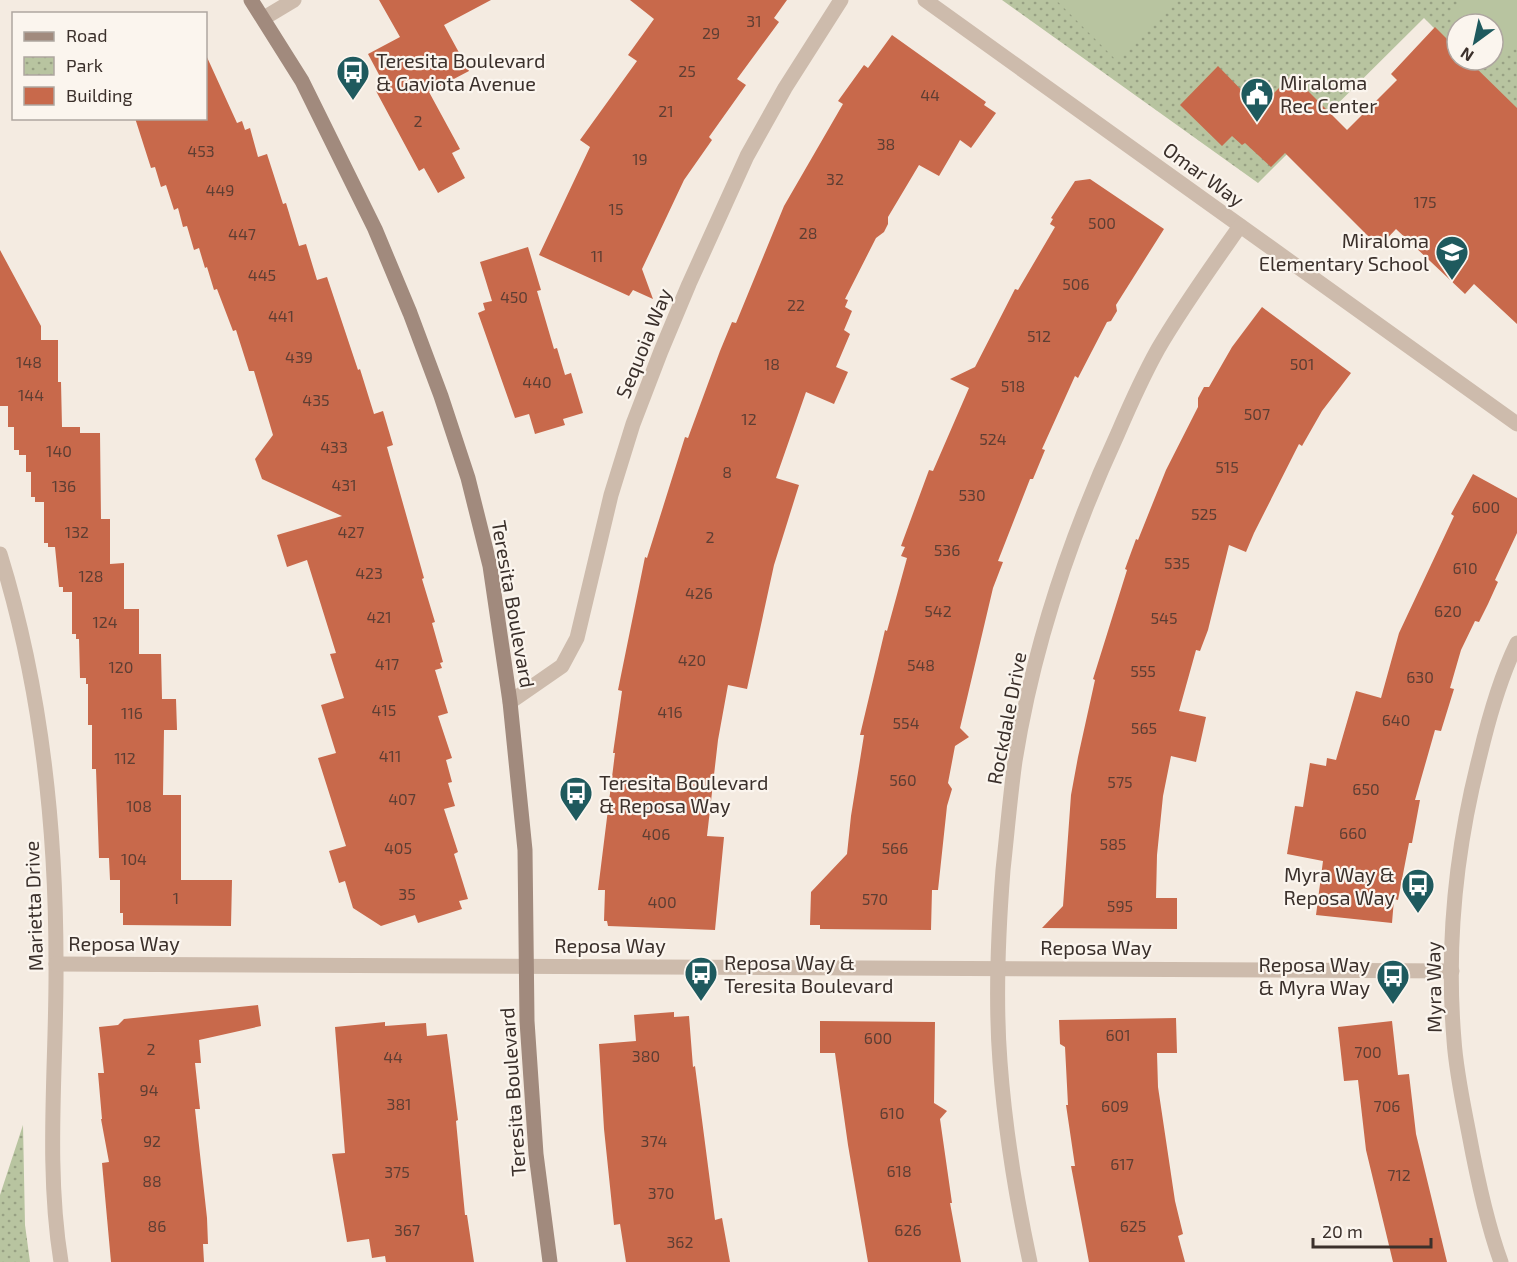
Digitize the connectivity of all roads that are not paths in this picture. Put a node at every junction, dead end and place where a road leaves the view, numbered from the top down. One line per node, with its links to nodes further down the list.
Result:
1 (252, 0): 5 (street, Teresita Boulevard)
2 (294, 0): 5 (street)
3 (841, 0): 10 (street, Sequoia Way)
4 (925, 0): 6 (street, Omar Way)
5 (264, 18): 10 (street, Teresita Boulevard)
6 (1240, 226): 7 (street, Omar Way); 13 (street, Rockdale Drive)
7 (1517, 424)
8 (0, 554): 11 (street, Marietta Drive)
9 (1517, 643): 14 (street, Myra Way)
10 (510, 702): 12 (street, Teresita Boulevard)
11 (56, 964): 12 (street, Reposa Way); 15 (street, Marietta Drive)
12 (527, 966): 13 (street, Reposa Way); 16 (street, Teresita Boulevard)
13 (998, 968): 14 (street, Reposa Way); 17 (street, Rockdale Drive)
14 (1452, 971): 18 (street, Myra Way)
15 (61, 1262)
16 (550, 1262)
17 (1030, 1262)
18 (1501, 1262)

